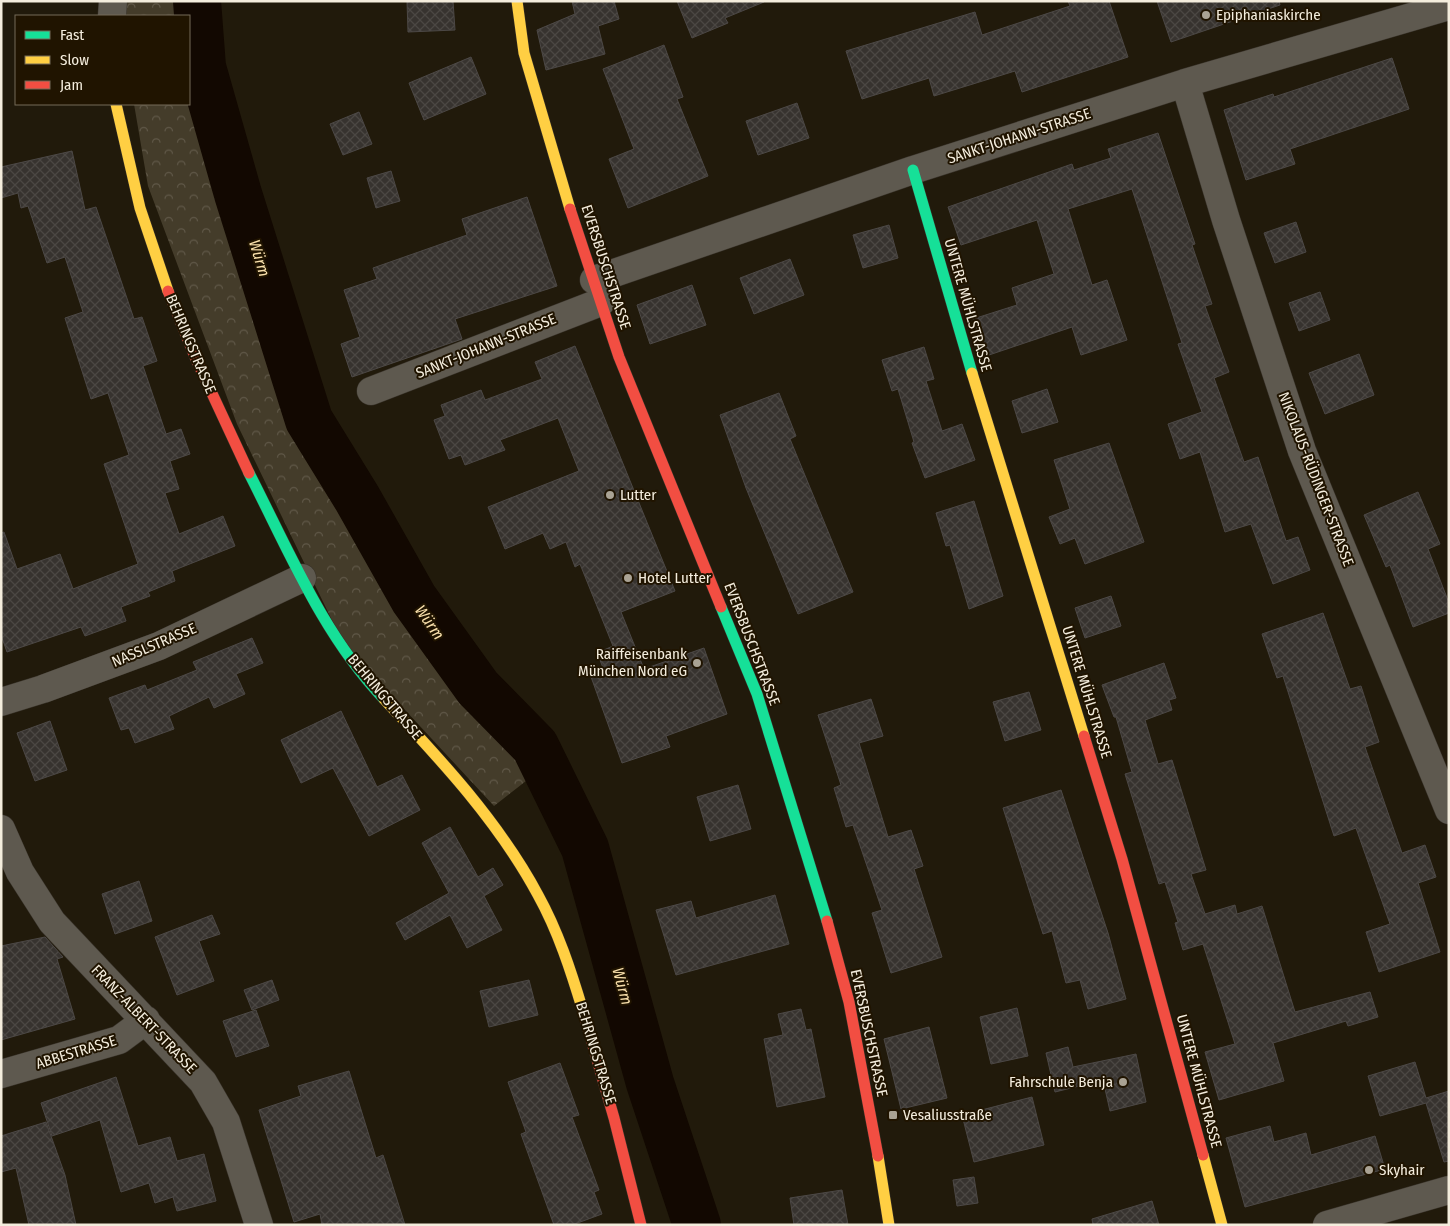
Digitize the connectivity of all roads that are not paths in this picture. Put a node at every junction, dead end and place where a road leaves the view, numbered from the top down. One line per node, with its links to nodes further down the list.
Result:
1 (113, 1): 4 (street)
2 (517, 1): 8 (street, EVERSBUSCHSTRASSE)
3 (1449, 6): 5 (street, SANKT-JOHANN-STRASSE)
4 (112, 15)
5 (1184, 83): 7 (street, SANKT-JOHANN-STRASSE); 12 (street, NIKOLAUS-RÜDINGER-STRASSE)
6 (116, 105): 10 (street, BEHRINGSTRASSE)
7 (913, 170): 8 (street, SANKT-JOHANN-STRASSE); 20 (street, UNTERE MÜHLSTRASSE)
8 (598, 291): 9 (street, SANKT-JOHANN-STRASSE); 19 (street, EVERSBUSCHSTRASSE)
9 (371, 391)
10 (302, 578): 11 (street, NASSLSTRASSE); 18 (street, BEHRINGSTRASSE)
11 (1, 702)
12 (1449, 810)
13 (1, 829): 14 (street, FRANZ-ALBERT-STRASSE)
14 (146, 1020): 15 (street, ABBESTRASSE); 17 (street, FRANZ-ALBERT-STRASSE)
15 (1, 1074)
16 (1449, 1190): 21 (street)
17 (259, 1225)
18 (641, 1225)
19 (889, 1225)
20 (1222, 1225)
21 (1327, 1225)

